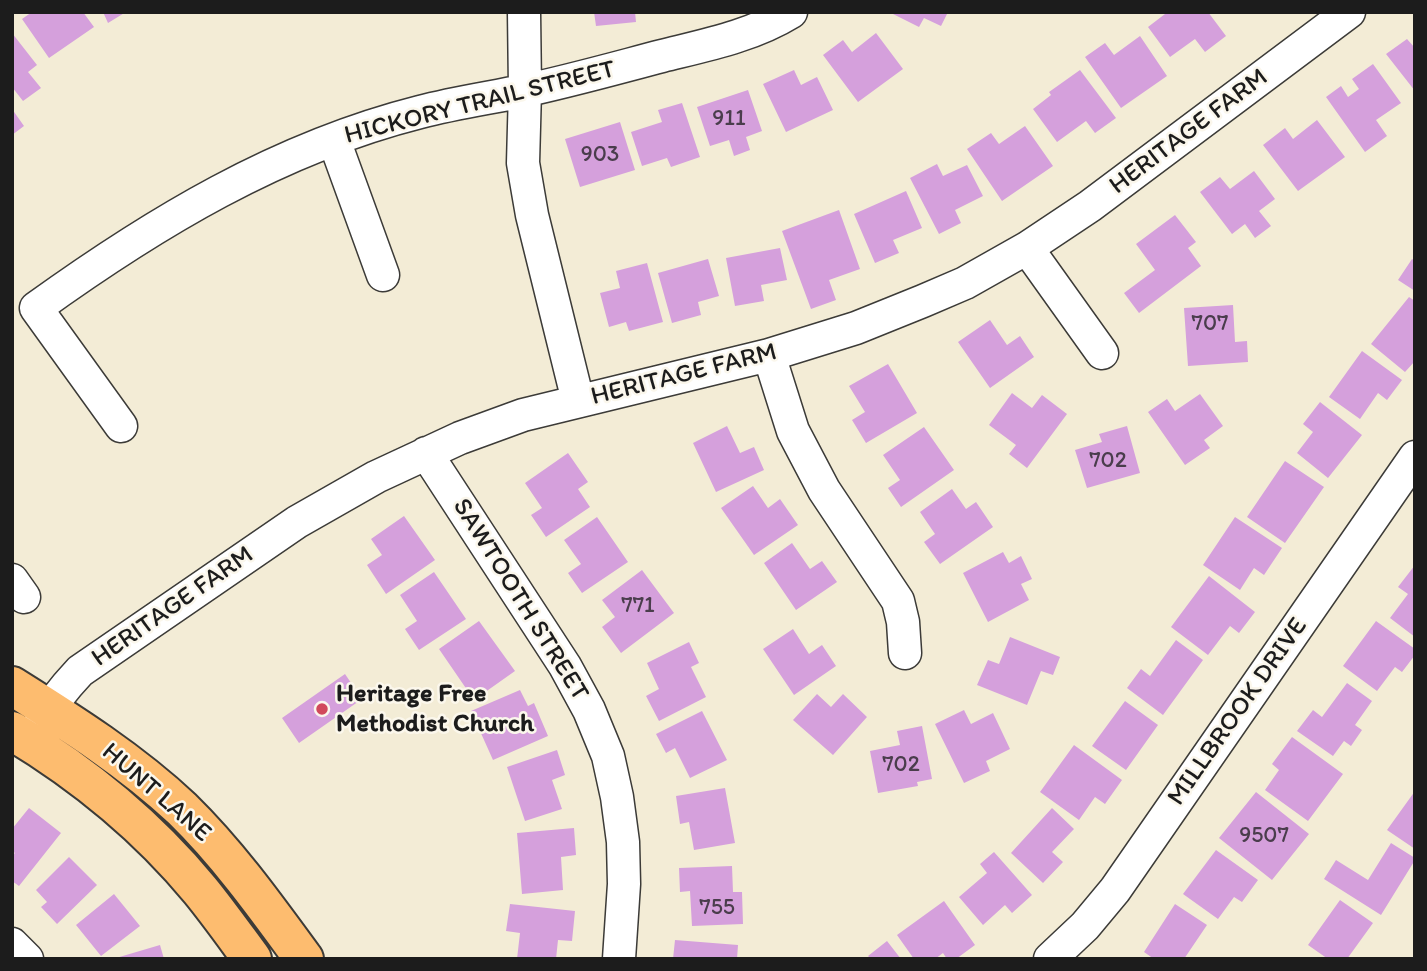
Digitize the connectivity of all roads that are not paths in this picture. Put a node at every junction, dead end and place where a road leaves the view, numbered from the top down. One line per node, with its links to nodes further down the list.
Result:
1 (524, 12): 4 (street)
2 (791, 12): 4 (street, HICKORY TRAIL STREET)
3 (1349, 12): 6 (street, HERITAGE FARM)
4 (525, 90): 5 (street, HICKORY TRAIL STREET); 10 (street)
5 (334, 140): 7 (street); 11 (street, HICKORY TRAIL STREET)
6 (1027, 248): 8 (street); 9 (street, HERITAGE FARM)
7 (383, 275)
8 (1102, 353)
9 (769, 355): 10 (street, HERITAGE FARM); 14 (street)
10 (578, 401): 12 (street, HERITAGE FARM)
11 (121, 426)
12 (426, 453): 16 (street, HERITAGE FARM); 22 (street, SAWTOOTH STREET)
13 (1415, 457): 23 (street, MILLBROOK DRIVE)
14 (905, 653)
15 (12, 686): 16 (main road, HUNT LANE)
16 (48, 708): 17 (street, HERITAGE FARM); 21 (main road, HUNT LANE)
17 (20, 736): 20 (main road, HUNT LANE)
18 (12, 944): 19 (street)
19 (27, 959)
20 (252, 959)
21 (304, 959)
22 (619, 959)
23 (1050, 959)

